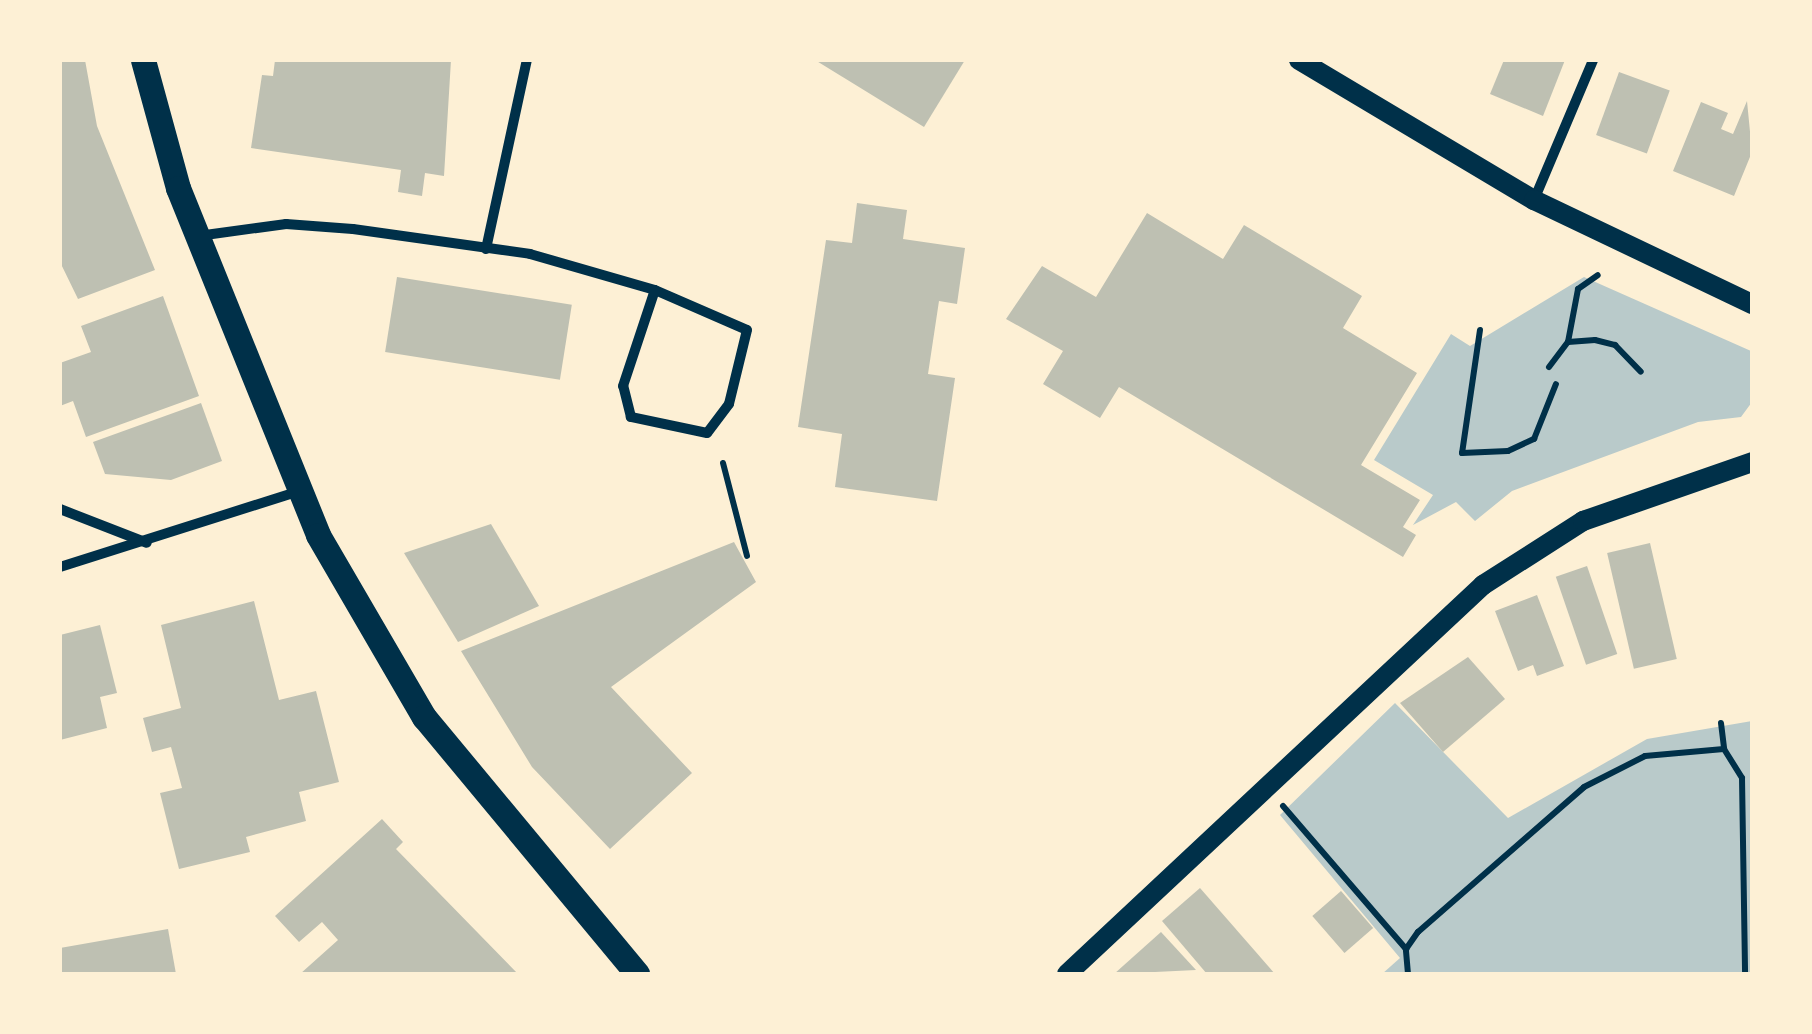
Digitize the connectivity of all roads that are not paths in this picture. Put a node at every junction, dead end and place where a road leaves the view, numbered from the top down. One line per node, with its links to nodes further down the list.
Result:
1 (143, 60): 6 (main road)
2 (527, 60): 7 (street)
3 (1299, 60): 5 (main road)
4 (1593, 60): 5 (street)
5 (1534, 200): 9 (main road)
6 (197, 236): 7 (street); 11 (main road)
7 (486, 249): 8 (street)
8 (655, 290): 8 (street)
9 (1752, 304)
10 (1752, 462): 16 (main road)
11 (296, 492): 13 (street); 15 (main road)
12 (60, 508): 13 (street)
13 (148, 544): 14 (street)
14 (60, 568)
15 (637, 974)
16 (1067, 974)

